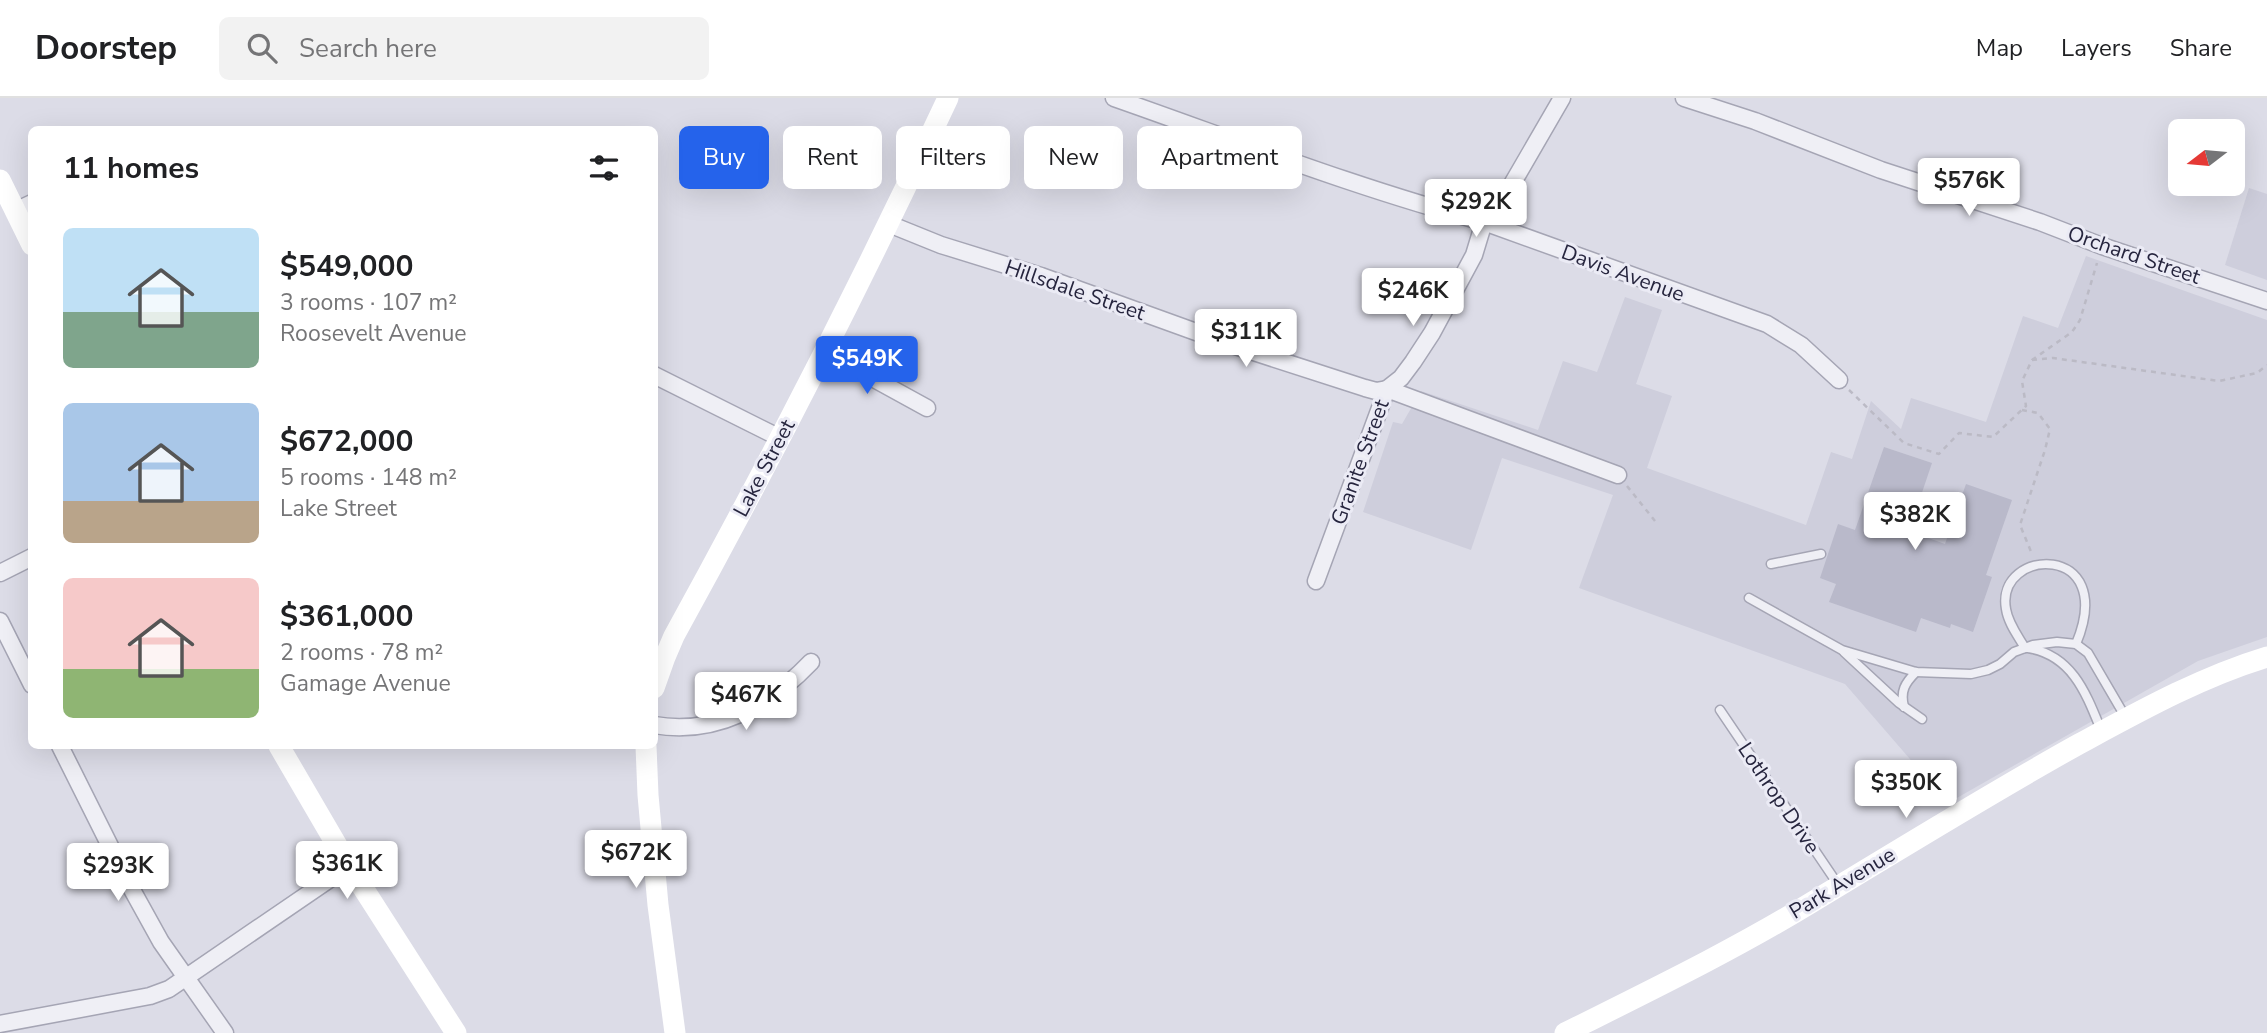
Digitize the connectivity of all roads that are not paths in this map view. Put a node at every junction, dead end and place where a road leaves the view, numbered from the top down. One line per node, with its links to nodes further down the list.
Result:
1 (948, 98): 8 (street, Lake Street)
2 (1114, 98): 7 (street, Davis Avenue)
3 (1562, 98): 7 (street, Granite Street)
4 (1684, 98): 10 (street, Orchard Street)
5 (0, 180): 6 (street)
6 (23, 207): 9 (street)
7 (1484, 222): 13 (street, Davis Avenue); 14 (street, Granite Street)
8 (889, 224): 11 (street, Lake Street); 14 (street, Hillsdale Street)
9 (28, 228)
10 (2267, 301)
11 (825, 352): 15 (street); 16 (street, Lake Street)
12 (658, 377): 16 (street)
13 (1839, 380)
14 (1387, 389): 17 (street, Hillsdale Street); 22 (street, Granite Street)
15 (927, 408)
16 (780, 438): 31 (street, Lake Street)
17 (1618, 475)
18 (1821, 554): 20 (lane)
19 (28, 559): 21 (street)
20 (1771, 564)
21 (0, 573)
22 (1316, 581)
23 (1749, 598): 27 (lane)
24 (0, 621): 32 (street)
25 (2076, 644): 26 (lane); 26 (lane); 35 (lane)
26 (2025, 648): 30 (lane); 38 (lane)
27 (1842, 650): 30 (lane); 33 (lane)
28 (2267, 657): 35 (street, Park Avenue)
29 (811, 662): 37 (street)
30 (1916, 672): 33 (lane)
31 (658, 676)
32 (28, 677)
33 (1904, 707): 36 (lane)
34 (1720, 710): 43 (lane, Lothrop Drive)
35 (2126, 718): 38 (street, Park Avenue)
36 (1922, 719)
37 (658, 726)
38 (2102, 732): 43 (street, Park Avenue)
39 (62, 749): 44 (street)
40 (281, 749): 42 (street)
41 (646, 749): 48 (street)
42 (349, 866): 44 (street); 47 (street)
43 (1839, 886): 49 (street, Park Avenue)
44 (185, 978): 45 (street); 46 (street)
45 (0, 1024)
46 (225, 1033)
47 (456, 1033)
48 (675, 1033)
49 (1565, 1033)

